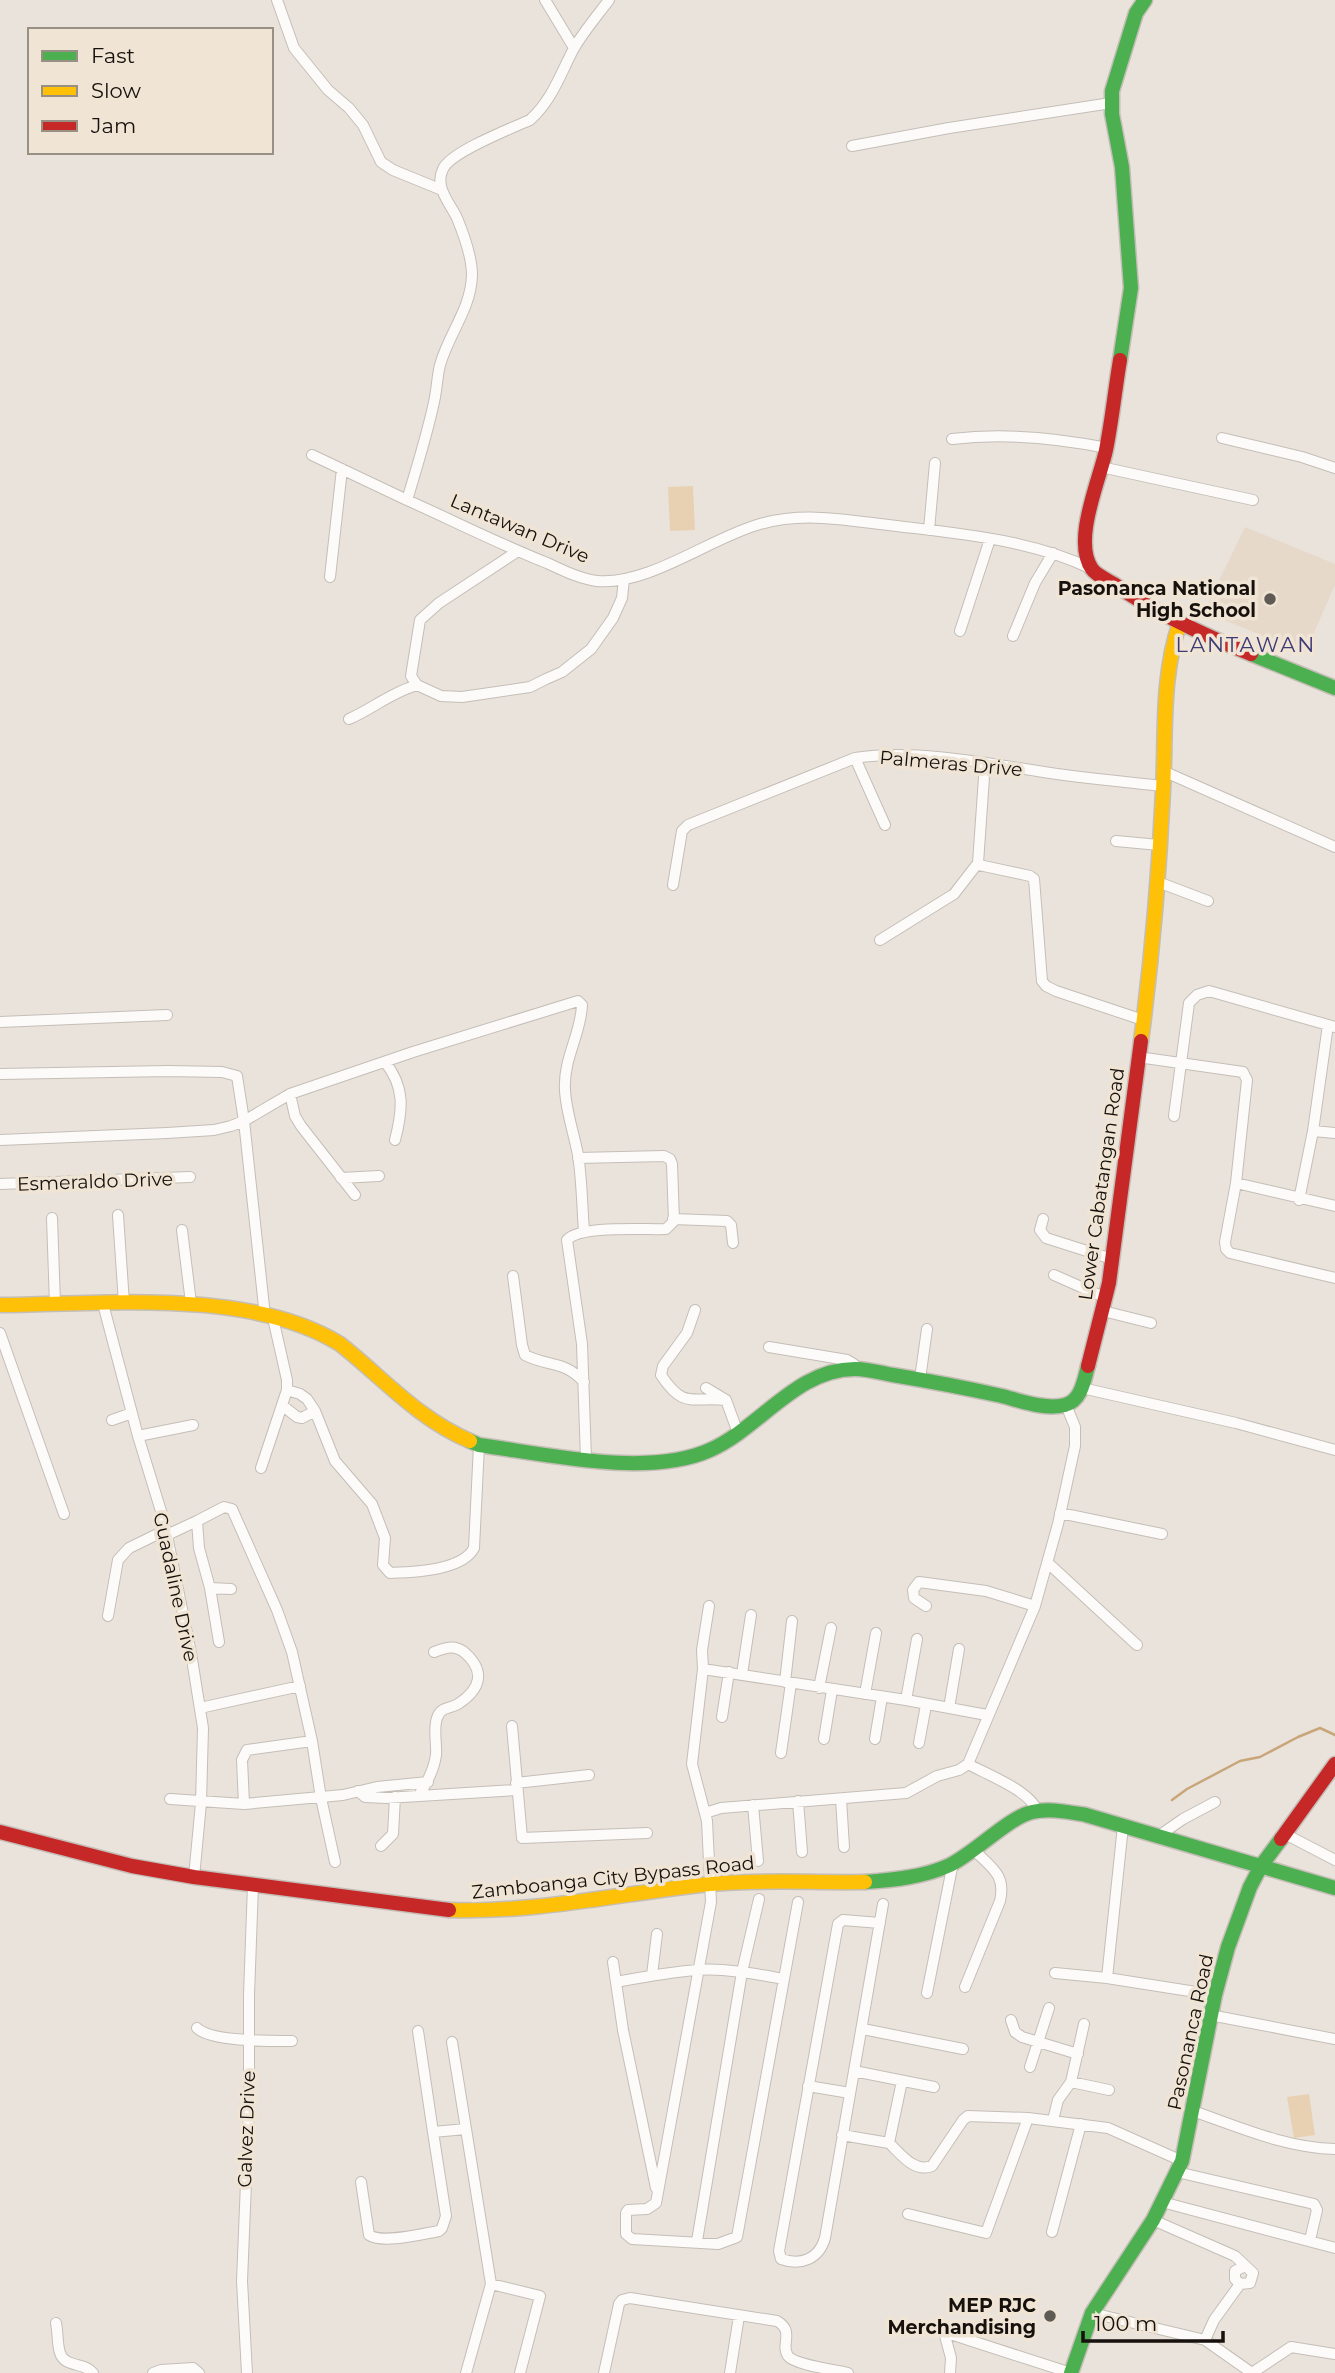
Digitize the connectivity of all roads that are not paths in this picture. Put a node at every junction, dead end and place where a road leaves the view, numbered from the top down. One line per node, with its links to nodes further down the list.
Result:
1 (277, 0): 8 (street)
2 (545, 0): 5 (street)
3 (609, 0): 5 (street)
4 (1145, 0): 6 (street)
5 (574, 48): 8 (street)
6 (1111, 103): 7 (street); 11 (street)
7 (852, 146)
8 (442, 190): 17 (street)
9 (1222, 438): 15 (street)
10 (952, 439): 11 (street)
11 (1107, 448): 14 (street)
12 (312, 455): 16 (street, Lantawan Drive)
13 (935, 463): 19 (street)
14 (1101, 467): 18 (street); 23 (street)
15 (1335, 468)
16 (342, 469): 17 (street, Lantawan Drive); 24 (street)
17 (407, 500): 21 (street, Lantawan Drive)
18 (1253, 500)
19 (929, 530): 20 (street, Lantawan Drive); 25 (street, Lantawan Drive)
20 (990, 539): 22 (street, Lantawan Drive); 27 (street)
21 (518, 551): 25 (street, Lantawan Drive); 29 (street)
22 (1053, 552): 23 (street, Lantawan Drive); 28 (street)
23 (1093, 569): 26 (street, Lantawan Drive)
24 (330, 578)
25 (624, 579): 29 (street)
26 (1180, 622): 30 (street, Lantawan Drive); 34 (street, Lower Cabatangan Road)
27 (960, 631)
28 (1013, 636)
29 (416, 685): 31 (street)
30 (1335, 688)
31 (349, 719)
32 (855, 758): 33 (street, Palmeras Drive); 35 (street); 41 (street, Palmeras Drive)
33 (985, 762): 34 (street, Palmeras Drive); 39 (street)
34 (1163, 779): 37 (street, Lower Cabatangan Road); 38 (street, Palmeras Drive)
35 (885, 825)
36 (1116, 841): 37 (street)
37 (1160, 845): 40 (street, Lower Cabatangan Road)
38 (1335, 847)
39 (978, 863): 43 (street); 45 (street)
40 (1158, 882): 42 (street); 45 (street, Lower Cabatangan Road)
41 (673, 885)
42 (1208, 901)
43 (880, 940)
44 (167, 1015): 46 (street)
45 (1143, 1020): 48 (street, Lower Cabatangan Road)
46 (0, 1022)
47 (1331, 1026): 50 (street); 55 (street)
48 (1138, 1057): 50 (street); 75 (street, Lower Cabatangan Road)
49 (385, 1062): 52 (street); 58 (street); 59 (street)
50 (1181, 1063): 53 (street); 63 (street)
51 (0, 1074): 54 (street)
52 (290, 1094): 54 (street); 62 (street)
53 (1174, 1116)
54 (244, 1121): 57 (street); 86 (street)
55 (1312, 1131): 56 (street); 66 (street)
56 (1335, 1133)
57 (0, 1140)
58 (395, 1140)
59 (578, 1158): 70 (street); 73 (street)
60 (379, 1176): 62 (street)
61 (190, 1177): 64 (street, Esmeraldo Drive)
62 (341, 1178): 65 (street)
63 (1236, 1183): 66 (street); 78 (street)
64 (0, 1184)
65 (355, 1195)
66 (1299, 1200): 67 (street)
67 (1335, 1206)
68 (118, 1215): 79 (street)
69 (52, 1218): 81 (street)
70 (673, 1219): 73 (street); 74 (street)
71 (1043, 1219): 75 (street)
72 (182, 1230): 80 (street)
73 (584, 1231): 93 (street)
74 (733, 1243)
75 (1112, 1259): 83 (street, Lower Cabatangan Road)
76 (1054, 1275): 83 (street)
77 (513, 1276): 93 (street)
78 (1335, 1279)
79 (124, 1303): 80 (street); 82 (street)
80 (191, 1303): 86 (street)
81 (55, 1304): 82 (street); 84 (street)
82 (103, 1304): 101 (street, Guadaline Drive)
83 (1104, 1304): 87 (street); 95 (street, Lower Cabatangan Road)
84 (0, 1305)
85 (695, 1310): 97 (street)
86 (269, 1317): 96 (street); 106 (street)
87 (1150, 1323)
88 (927, 1329): 92 (street)
89 (0, 1334): 111 (street)
90 (769, 1347): 91 (street)
91 (855, 1369): 92 (street); 104 (street)
92 (920, 1379): 98 (street)
93 (584, 1382): 108 (street)
94 (706, 1388): 97 (street)
95 (1082, 1388): 98 (street, Lower Cabatangan Road); 107 (street)
96 (287, 1390): 99 (street); 100 (street)
97 (726, 1400): 104 (street)
98 (1066, 1405): 110 (street)
99 (283, 1406): 100 (street); 109 (street)
100 (314, 1411): 106 (street)
101 (132, 1413): 102 (street); 105 (street, Guadaline Drive)
102 (112, 1420)
103 (193, 1425): 105 (street)
104 (738, 1433): 108 (street)
105 (138, 1436): 113 (street, Guadaline Drive)
106 (479, 1445): 108 (street)
107 (1335, 1450)
108 (586, 1459)
109 (261, 1468)
110 (1060, 1513): 114 (street); 115 (street)
111 (64, 1514)
112 (197, 1521): 113 (street); 116 (street); 135 (street)
113 (166, 1533): 122 (street); 142 (street, Guadaline Drive)
114 (1162, 1534)
115 (1048, 1563): 120 (street); 128 (street)
116 (210, 1588): 117 (street); 127 (street)
117 (231, 1589)
118 (709, 1606): 131 (street)
119 (926, 1606): 120 (street)
120 (1035, 1606): 144 (street)
121 (751, 1615): 133 (street)
122 (108, 1616)
123 (792, 1621): 134 (street)
124 (831, 1628): 136 (street)
125 (876, 1633): 138 (street)
126 (918, 1639): 140 (street)
127 (219, 1642)
128 (1136, 1645)
129 (959, 1649): 143 (street)
130 (434, 1652): 155 (street)
131 (703, 1669): 132 (street); 169 (street)
132 (729, 1672): 133 (street); 145 (street)
133 (742, 1674): 134 (street)
134 (788, 1683): 136 (street); 151 (street)
135 (300, 1686): 142 (street); 149 (street)
136 (819, 1688): 137 (street)
137 (832, 1690): 138 (street); 147 (street)
138 (865, 1694): 139 (street)
139 (882, 1697): 140 (street); 148 (street)
140 (906, 1700): 141 (street)
141 (926, 1705): 143 (street); 150 (street)
142 (200, 1707): 165 (street, Guadaline Drive)
143 (949, 1708): 144 (street)
144 (987, 1715): 152 (street)
145 (722, 1717)
146 (512, 1726): 156 (street)
147 (824, 1739)
148 (875, 1739)
149 (312, 1741): 160 (street); 166 (street)
150 (919, 1744)
151 (781, 1753)
152 (968, 1764): 161 (street); 168 (street)
153 (1335, 1764): 173 (street, Pasonanca Road)
154 (589, 1774): 156 (street)
155 (428, 1782): 157 (street); 158 (street)
156 (516, 1786): 158 (street); 172 (street)
157 (359, 1791): 159 (street); 160 (street)
158 (419, 1795): 159 (street)
159 (395, 1797): 175 (street)
160 (321, 1798): 166 (street); 181 (street)
161 (841, 1798): 163 (street); 176 (street)
162 (170, 1799): 165 (street)
163 (798, 1801): 167 (street); 178 (street)
164 (1215, 1802): 174 (street)
165 (201, 1803): 166 (street); 184 (street, Guadaline Drive)
166 (244, 1804)
167 (753, 1805): 169 (street); 180 (street)
168 (1037, 1811): 170 (street); 177 (street, Zamboanga City Bypass Road)
169 (705, 1812): 185 (street)
170 (1124, 1826): 174 (street); 198 (street)
171 (0, 1832): 184 (street, Zamboanga City Bypass Road)
172 (647, 1833)
173 (1285, 1833): 179 (street); 183 (street, Pasonanca Road)
174 (1160, 1835): 183 (street)
175 (381, 1846)
176 (844, 1847)
177 (975, 1851): 182 (street, Zamboanga City Bypass Road); 201 (street)
178 (802, 1852)
179 (1335, 1860)
180 (758, 1861)
181 (334, 1862)
182 (953, 1863): 185 (street, Zamboanga City Bypass Road); 202 (street)
183 (1261, 1866): 187 (street); 203 (street, Pasonanca Road)
184 (194, 1877): 186 (street, Zamboanga City Bypass Road)
185 (711, 1884): 186 (street, Zamboanga City Bypass Road); 194 (street)
186 (253, 1885): 212 (street, Galvez Drive)
187 (1335, 1888)
188 (759, 1899): 195 (street)
189 (798, 1902): 199 (street)
190 (883, 1904): 191 (street)
191 (880, 1923): 209 (street); 222 (street)
192 (657, 1934): 197 (street)
193 (613, 1962): 200 (street)
194 (700, 1970): 195 (street); 197 (street); 237 (street)
195 (742, 1972): 199 (street); 243 (street)
196 (1055, 1973): 198 (street)
197 (652, 1975): 200 (street)
198 (1107, 1978): 203 (street)
199 (785, 1979): 243 (street)
200 (616, 1982): 237 (street)
201 (965, 1987)
202 (927, 1993)
203 (1215, 1995): 205 (street, Pasonanca Road)
204 (1049, 2008): 215 (street)
205 (1210, 2015): 211 (street); 226 (street, Pasonanca Road)
206 (1011, 2020): 215 (street)
207 (1084, 2024): 217 (street)
208 (197, 2028): 212 (street)
209 (863, 2029): 216 (street); 219 (street)
210 (418, 2031): 231 (street)
211 (1335, 2039)
212 (248, 2040): 213 (street); 254 (street, Galvez Drive)
213 (292, 2041)
214 (452, 2042): 230 (street)
215 (1038, 2042): 217 (street); 218 (street)
216 (962, 2049)
217 (1078, 2054): 221 (street)
218 (1030, 2067)
219 (854, 2071): 220 (street); 225 (street)
220 (902, 2081): 223 (street); 233 (street)
221 (1071, 2082): 224 (street); 228 (street)
222 (808, 2086): 225 (street); 232 (street)
223 (934, 2087)
224 (1109, 2090)
225 (850, 2093): 232 (street)
226 (1193, 2111): 234 (street); 235 (street, Pasonanca Road)
227 (1028, 2118): 228 (street); 233 (street); 239 (street)
228 (1053, 2120): 229 (street)
229 (1082, 2124): 235 (street); 241 (street)
230 (466, 2129): 231 (street); 245 (street)
231 (433, 2132): 236 (street)
232 (842, 2135): 233 (street)
233 (889, 2143)
234 (1335, 2148)
235 (1179, 2167): 238 (street, Pasonanca Road); 242 (street)
236 (360, 2182)
237 (657, 2193): 243 (street)
238 (1162, 2202): 240 (street, Pasonanca Road); 242 (street)
239 (908, 2214)
240 (1153, 2220): 246 (street, Pasonanca Road); 249 (street)
241 (1052, 2232)
242 (1310, 2240): 244 (street)
243 (697, 2241)
244 (1335, 2248)
245 (491, 2284): 255 (street); 256 (street)
246 (1092, 2312): 249 (street); 261 (street, Pasonanca Road)
247 (739, 2316): 257 (street); 258 (street); 259 (street)
248 (56, 2323): 251 (street)
249 (1205, 2340): 262 (street)
250 (1335, 2354): 262 (street)
251 (93, 2373)
252 (153, 2373): 253 (street)
253 (199, 2373)
254 (247, 2373)
255 (466, 2373)
256 (520, 2373)
257 (604, 2373)
258 (730, 2373)
259 (848, 2373)
260 (950, 2373): 261 (street)
261 (1071, 2373)
262 (1252, 2373)

